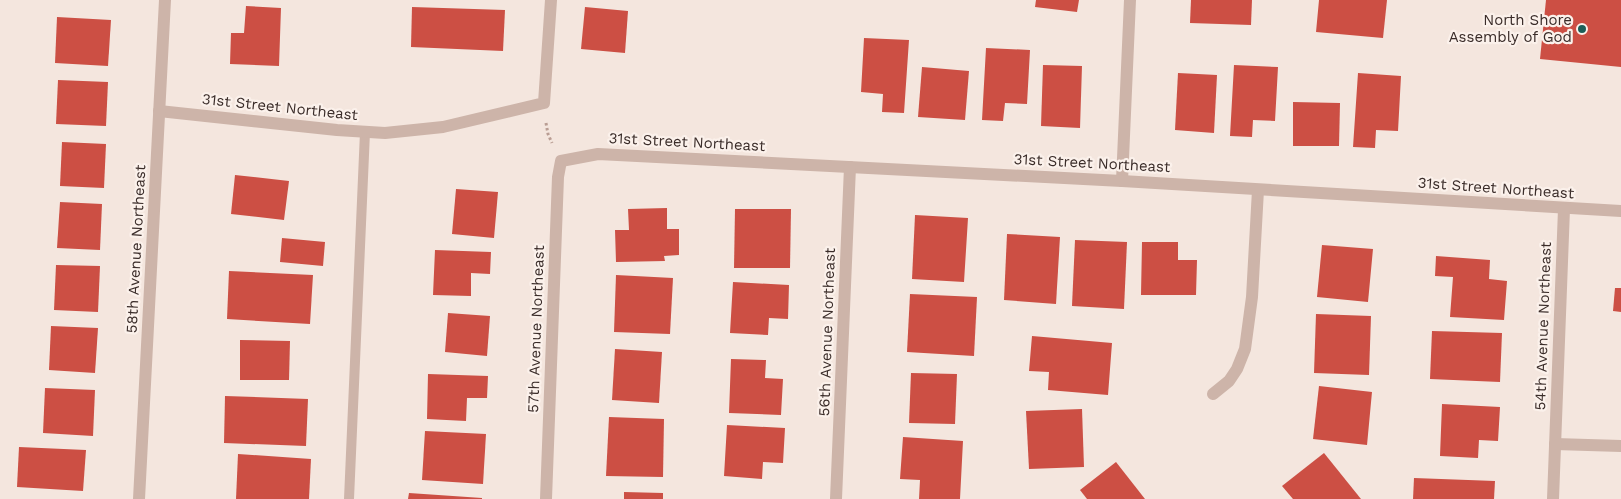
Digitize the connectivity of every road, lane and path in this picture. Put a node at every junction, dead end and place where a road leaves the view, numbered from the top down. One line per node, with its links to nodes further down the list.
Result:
1 (165, 0): 5 (street, 58th Avenue Northeast)
2 (551, 0): 4 (street)
3 (1130, 0): 9 (street)
4 (544, 102): 6 (street, 31st Street Northeast); 7 (path)
5 (159, 111): 6 (street, 31st Street Northeast); 16 (street, 58th Avenue Northeast)
6 (364, 132): 17 (lane)
7 (561, 161): 8 (street, 31st Street Northeast); 18 (street, 57th Avenue Northeast)
8 (850, 167): 9 (street, 31st Street Northeast); 19 (street, 56th Avenue Northeast)
9 (1122, 181): 10 (street, 31st Street Northeast)
10 (1258, 190): 11 (street, 31st Street Northeast); 13 (street)
11 (1564, 209): 12 (street, 31st Street Northeast); 14 (street, 54th Avenue Northeast)
12 (1621, 212)
13 (1213, 394)
14 (1555, 444): 15 (street); 20 (street, 54th Avenue Northeast)
15 (1621, 446)
16 (139, 499)
17 (349, 499)
18 (546, 499)
19 (836, 499)
20 (1553, 499)

